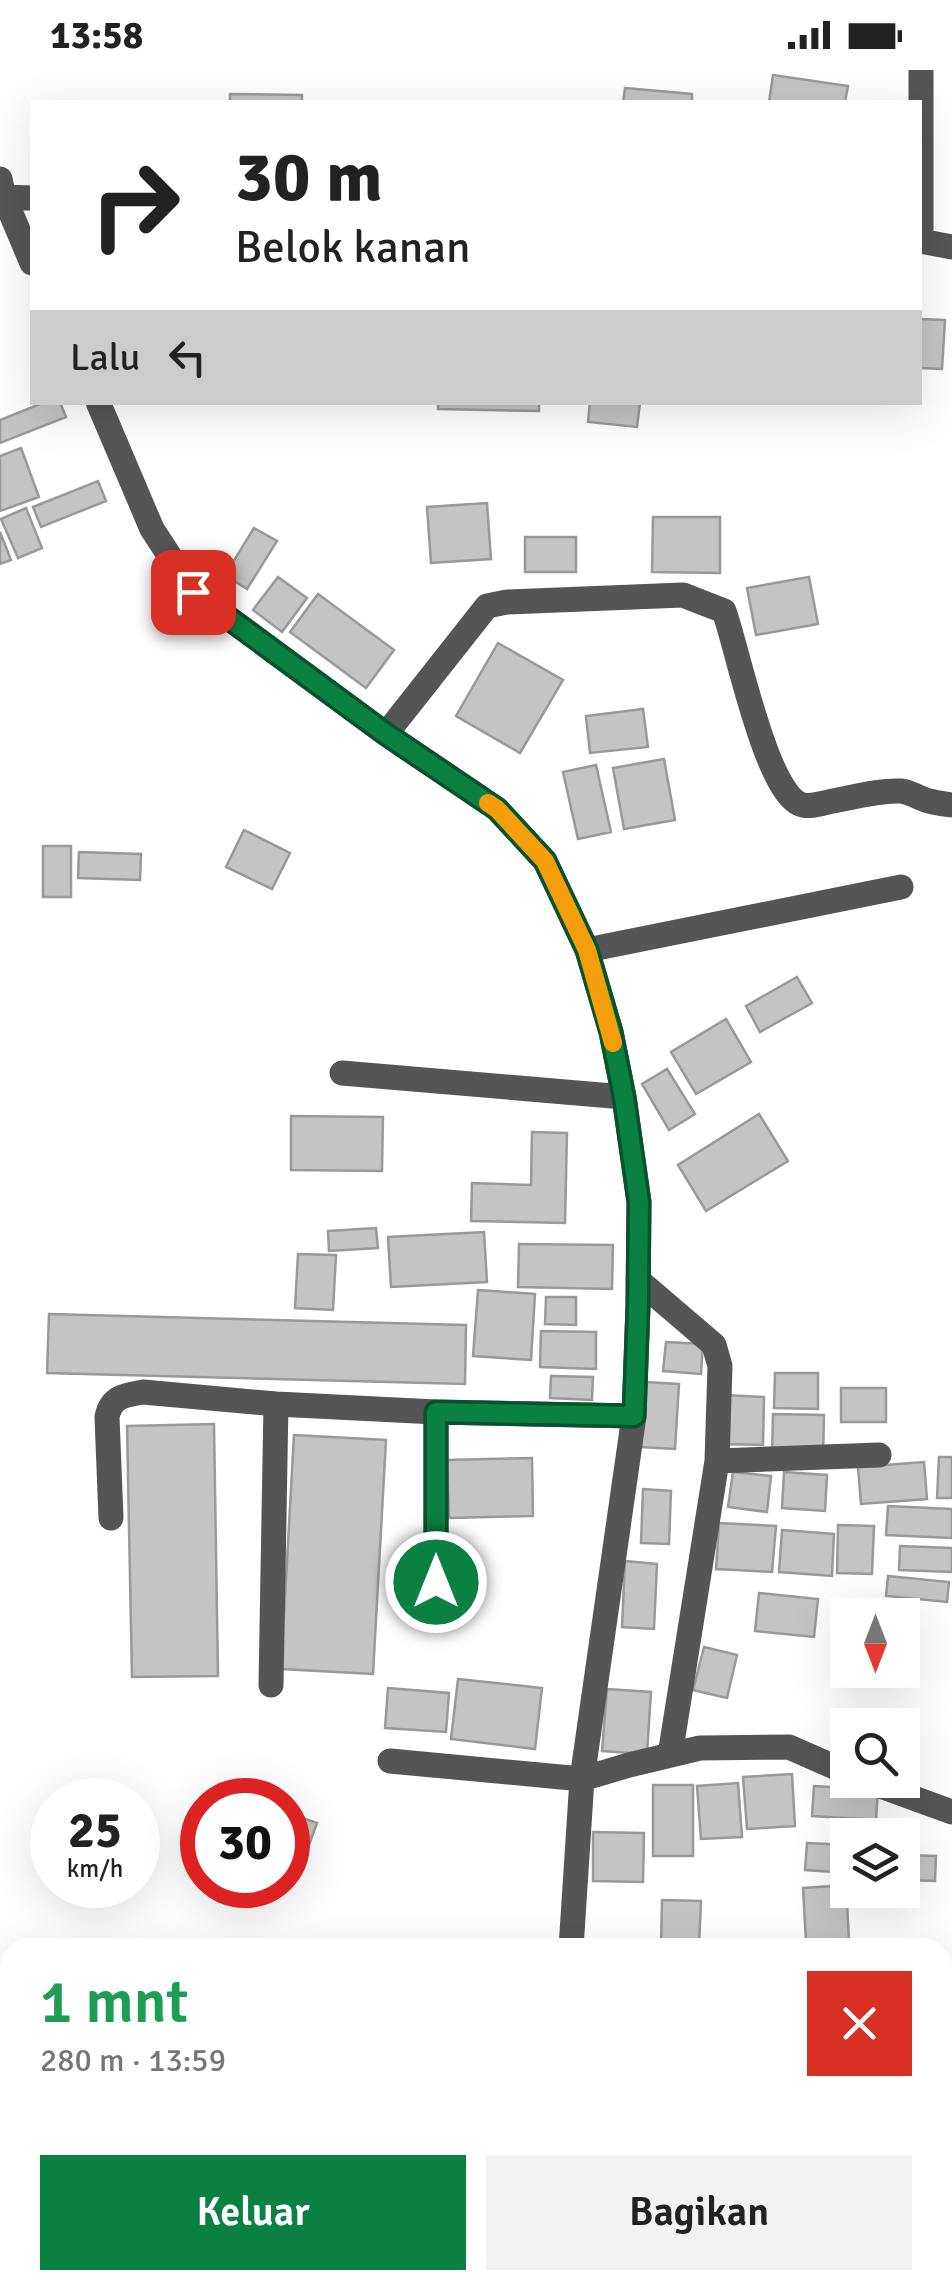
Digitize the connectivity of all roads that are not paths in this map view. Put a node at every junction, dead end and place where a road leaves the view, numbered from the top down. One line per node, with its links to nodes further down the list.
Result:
1 (920, 70): 2 (street)
2 (920, 100)
3 (2, 188): 4 (street); 7 (street)
4 (30, 197)
5 (922, 241): 6 (street)
6 (952, 247)
7 (30, 258)
8 (99, 405): 9 (street)
9 (386, 734): 10 (street); 12 (street)
10 (952, 805)
11 (902, 887): 12 (street)
12 (587, 950): 14 (street)
13 (342, 1073): 14 (street)
14 (624, 1097): 15 (street)
15 (638, 1280): 18 (street); 20 (street)
16 (276, 1404): 17 (street); 21 (street); 23 (street)
17 (436, 1412): 18 (street); 22 (street)
18 (634, 1416): 27 (street)
19 (879, 1455): 20 (street)
20 (718, 1461): 24 (street)
21 (111, 1518)
22 (436, 1582)
23 (271, 1684)
24 (670, 1755): 26 (street); 27 (street)
25 (390, 1761): 27 (street)
26 (830, 1765)
27 (582, 1779): 30 (street)
28 (914, 1798): 29 (street)
29 (952, 1812)
30 (572, 1938)

